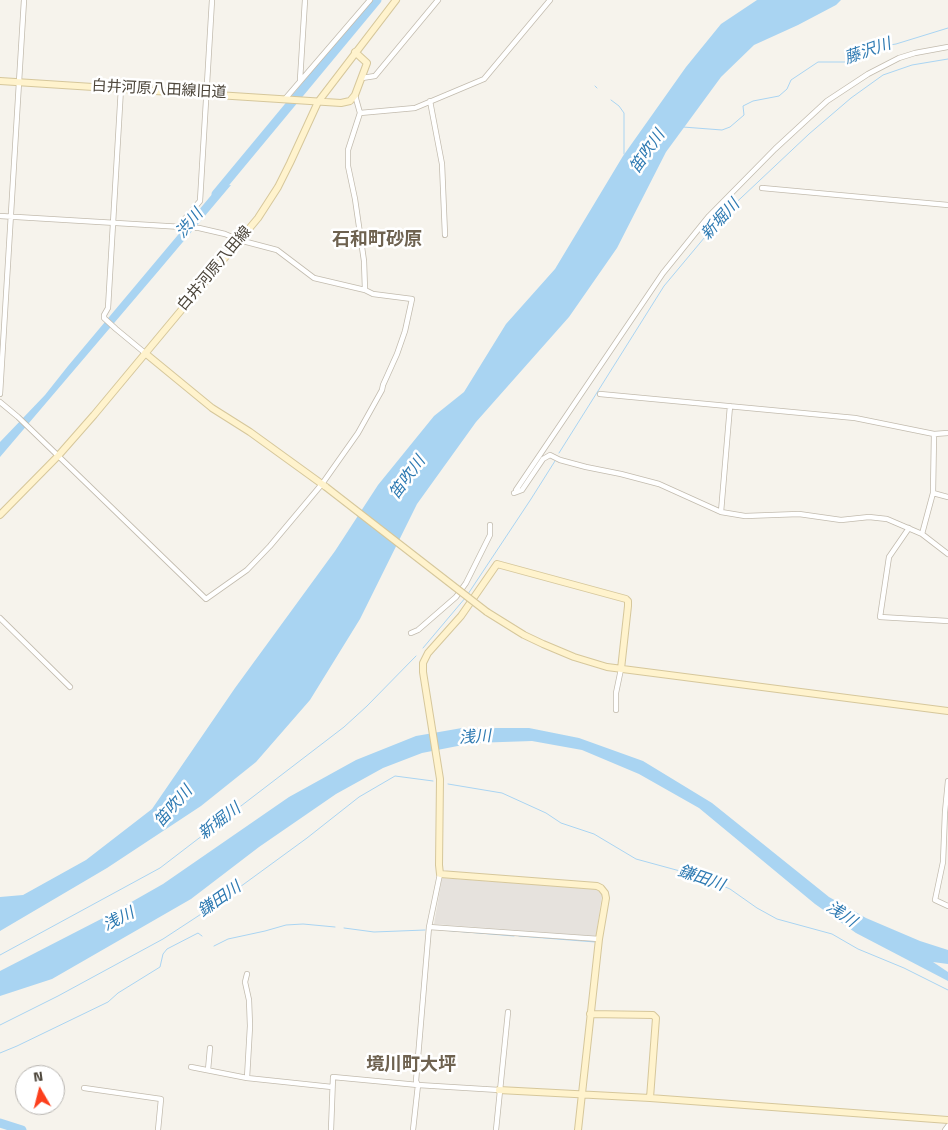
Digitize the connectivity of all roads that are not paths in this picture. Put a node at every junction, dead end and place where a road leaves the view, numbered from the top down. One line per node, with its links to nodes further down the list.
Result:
1 (24, 0): 13 (street)
2 (212, 0): 15 (street)
3 (305, 0): 12 (street)
4 (370, 0): 12 (street)
5 (396, 0): 9 (street, 白井河原八田線)
6 (438, 0): 10 (street)
7 (550, 0): 19 (street)
8 (948, 47): 41 (street)
9 (355, 52): 10 (street); 18 (street, 白井河原八田線)
10 (362, 78): 16 (street)
11 (0, 81): 13 (street, 白井河原八田線旧道)
12 (300, 81): 17 (street)
13 (19, 82): 14 (street, 白井河原八田線旧道); 24 (street)
14 (121, 88): 15 (street, 白井河原八田線旧道); 25 (street)
15 (206, 93): 17 (street, 白井河原八田線旧道); 26 (street)
16 (355, 96): 18 (street, 白井河原八田線旧道); 20 (street)
17 (287, 99): 18 (street, 白井河原八田線旧道)
18 (318, 102): 28 (street, 白井河原八田線)
19 (430, 102): 20 (street); 27 (street)
20 (360, 113): 29 (street)
21 (762, 188): 22 (street)
22 (948, 204)
23 (0, 216): 24 (street)
24 (10, 217): 25 (street); 31 (street)
25 (113, 222): 26 (street); 30 (street)
26 (181, 226): 28 (street)
27 (445, 235)
28 (239, 240): 29 (street); 30 (street, 白井河原八田線)
29 (365, 290): 38 (street)
30 (145, 353): 37 (street, 白井河原八田線); 38 (street)
31 (0, 394)
32 (600, 394): 34 (street)
33 (0, 402): 37 (street)
34 (730, 406): 36 (street); 41 (street)
35 (948, 433): 36 (street)
36 (934, 434): 39 (street)
37 (58, 456): 38 (street); 42 (street, 白井河原八田線)
38 (324, 486): 50 (street, bridge)
39 (933, 493): 40 (street); 45 (street)
40 (948, 497)
41 (721, 512): 44 (street)
42 (0, 515)
43 (490, 525): 49 (street)
44 (909, 528): 45 (street); 48 (street)
45 (922, 534): 46 (street)
46 (948, 554)
47 (0, 618): 51 (street)
48 (948, 621)
49 (411, 633)
50 (621, 669): 52 (street); 53 (street); 57 (street)
51 (70, 687)
52 (616, 710)
53 (948, 711)
54 (948, 781): 55 (street)
55 (948, 788): 56 (street)
56 (946, 862): 58 (street)
57 (440, 874): 59 (street); 60 (street)
58 (948, 906)
59 (429, 927): 60 (street); 68 (street)
60 (599, 939): 63 (street)
61 (247, 974): 67 (street)
62 (508, 1012): 71 (street)
63 (590, 1014): 72 (street); 73 (street)
64 (210, 1048): 66 (street)
65 (191, 1067): 66 (street)
66 (208, 1070): 67 (street)
67 (247, 1078): 69 (street)
68 (418, 1085): 69 (street); 71 (street); 78 (street)
69 (332, 1087): 77 (street)
70 (84, 1088): 76 (street)
71 (499, 1090): 72 (street); 79 (street)
72 (581, 1095): 73 (street); 80 (street)
73 (650, 1098): 74 (street)
74 (948, 1120)
75 (948, 1126): 81 (street)
76 (158, 1130)
77 (331, 1130)
78 (413, 1130)
79 (496, 1130)
80 (578, 1130)
81 (945, 1130)

